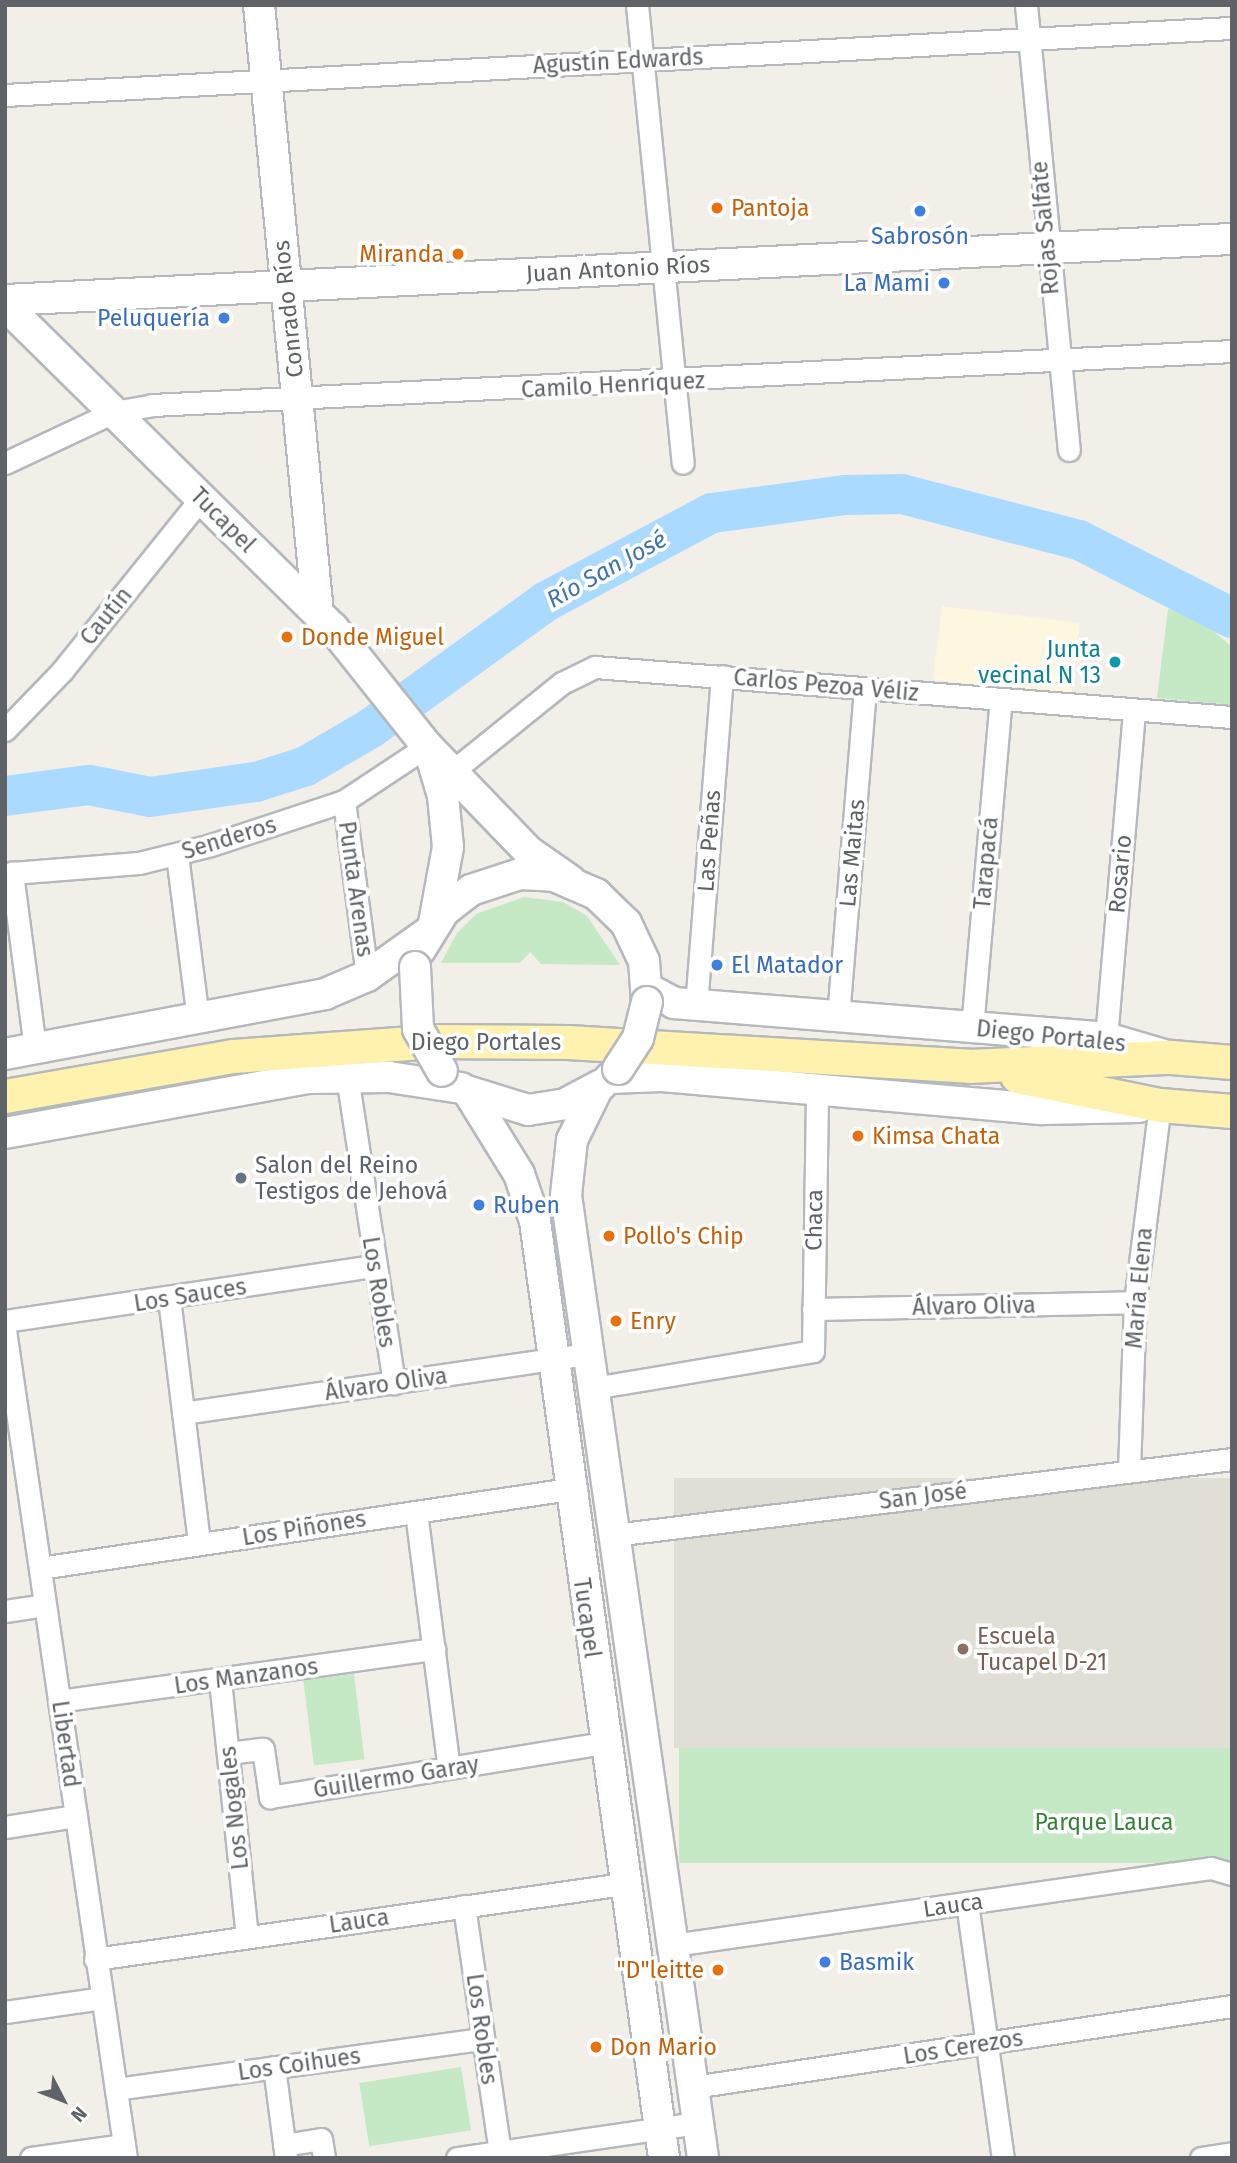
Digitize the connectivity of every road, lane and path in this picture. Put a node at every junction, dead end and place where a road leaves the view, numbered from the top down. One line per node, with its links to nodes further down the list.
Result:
1 (259, 5): 7 (main road, Conrado Ríos)
2 (638, 5): 6 (street)
3 (1026, 5): 5 (street, Rojas Salfate)
4 (1232, 29): 5 (street, Agustín Edwards)
5 (1029, 40): 6 (street, Agustín Edwards); 10 (street, Rojas Salfate)
6 (642, 60): 7 (street, Agustín Edwards); 11 (street)
7 (266, 79): 8 (street, Agustín Edwards); 12 (main road, Conrado Ríos)
8 (5, 94)
9 (1232, 239): 10 (main road, Juan Antonio Ríos)
10 (1046, 248): 11 (main road, Juan Antonio Ríos); 15 (street, Rojas Salfate)
11 (663, 266): 12 (main road, Juan Antonio Ríos); 16 (street)
12 (285, 285): 13 (main road, Juan Antonio Ríos); 17 (main road, Conrado Ríos)
13 (5, 302): 18 (main road, Tucapel)
14 (1232, 351): 15 (street, Camilo Henríquez)
15 (1059, 360): 16 (street, Camilo Henríquez); 19 (street, Rojas Salfate)
16 (674, 382): 17 (street, Camilo Henríquez); 21 (street)
17 (297, 398): 18 (street, Camilo Henríquez); 23 (main road, Conrado Ríos)
18 (114, 412): 20 (street, Camilo Henríquez); 22 (main road, Tucapel)
19 (1069, 450)
20 (5, 463)
21 (683, 463)
22 (201, 498): 23 (main road, Tucapel); 29 (street, Cautín)
23 (318, 613): 30 (main road, Tucapel)
24 (722, 676): 25 (street, Carlos Pezoa Véliz); 31 (street, Carlos Pezoa Véliz); 38 (street, Las Peñas)
25 (865, 688): 26 (street, Carlos Pezoa Véliz); 39 (street, Las Maitas)
26 (1001, 699): 27 (street, Carlos Pezoa Véliz); 41 (street, Tarapacá)
27 (1134, 710): 28 (street, Carlos Pezoa Véliz); 42 (street, Rosario)
28 (1232, 718)
29 (5, 730)
30 (421, 737): 31 (main road, Tucapel); 32 (street, Senderos); 35 (main road, Tucapel)
31 (454, 770): 34 (main road, Tucapel)
32 (344, 801): 33 (street, Senderos); 36 (street, Punta Arenas)
33 (177, 855): 40 (street); 43 (street, Senderos)
34 (571, 881): 35 (main road); 37 (main road)
35 (431, 928): 36 (main road); 50 (main road, bridge)
36 (368, 976): 40 (main road)
37 (647, 995): 38 (main road, Diego Portales); 49 (main road, bridge)
38 (696, 1006): 39 (main road, Diego Portales)
39 (838, 1017): 41 (main road, Diego Portales)
40 (198, 1019): 43 (main road)
41 (972, 1028): 42 (main road, Diego Portales)
42 (1106, 1038): 45 (main road, Diego Portales)
43 (34, 1048): 44 (main road)
44 (5, 1054)
45 (1171, 1057): 46 (main road); 47 (main road, Diego Portales)
46 (1232, 1062)
47 (969, 1066): 52 (main road, Diego Portales); 53 (main road, Diego Portales)
48 (347, 1076): 50 (main road, Diego Portales); 55 (main road, Diego Portales); 56 (street, Los Robles)
49 (609, 1078): 50 (main road); 51 (main road); 62 (main road, Tucapel)
50 (458, 1084): 63 (main road, Tucapel)
51 (817, 1088): 53 (main road); 59 (street, Chaca)
52 (5, 1096)
53 (1160, 1105): 54 (main road, Diego Portales); 58 (street, María Elena)
54 (1232, 1111)
55 (5, 1133)
56 (375, 1266): 57 (street, Los Sauces); 64 (street, Los Robles)
57 (169, 1298): 60 (street, Los Sauces); 66 (street)
58 (1135, 1302): 59 (street, Álvaro Oliva); 68 (street, María Elena)
59 (813, 1309): 65 (street, Chaca)
60 (5, 1321)
61 (5, 1329): 73 (street, Libertad)
62 (588, 1354): 63 (street, Álvaro Oliva); 65 (main road, Tucapel)
63 (551, 1361): 64 (street, Álvaro Oliva); 69 (main road, Tucapel)
64 (394, 1383): 66 (street, Álvaro Oliva)
65 (593, 1388): 71 (main road, Tucapel)
66 (183, 1413): 72 (street)
67 (1232, 1458): 68 (street, San José)
68 (1129, 1471): 71 (street, San José)
69 (569, 1489): 70 (street, Los Piñones); 79 (main road, Tucapel)
70 (416, 1511): 72 (street, Los Piñones); 76 (street)
71 (614, 1535): 89 (main road, Tucapel)
72 (200, 1544): 73 (street, Los Piñones)
73 (40, 1569): 74 (street, Libertad)
74 (46, 1605): 75 (street); 78 (street, Libertad)
75 (5, 1611)
76 (433, 1649): 77 (street, Los Manzanos); 81 (street)
77 (220, 1680): 78 (street, Los Manzanos); 80 (street, Los Nogales)
78 (59, 1701): 82 (street, Libertad)
79 (605, 1743): 81 (street, Guillermo Garay); 85 (main road, Tucapel)
80 (228, 1753): 81 (street, Guillermo Garay); 88 (street, Los Nogales)
81 (449, 1768)
82 (76, 1816): 83 (street); 90 (street, Libertad)
83 (5, 1827)
84 (1232, 1874): 86 (street, Lauca)
85 (623, 1884): 87 (street, Lauca); 100 (main road, Tucapel)
86 (967, 1903): 89 (street, Lauca); 95 (street)
87 (464, 1906): 88 (street, Lauca); 94 (street, Los Robles)
88 (247, 1937): 90 (street, Lauca)
89 (673, 1945): 97 (main road, Tucapel)
90 (95, 1959): 91 (street, Libertad)
91 (102, 1997): 93 (street); 98 (street, Libertad)
92 (1232, 2006): 95 (street, Los Cerezos)
93 (5, 2012)
94 (483, 2039): 96 (street, Los Coihues); 103 (street, Los Robles)
95 (987, 2043): 97 (street, Los Cerezos); 110 (street)
96 (274, 2067): 98 (street, Los Coihues); 102 (street)
97 (693, 2087): 99 (main road, Tucapel)
98 (116, 2089): 101 (street, Libertad)
99 (698, 2123): 100 (street); 109 (main road, Tucapel)
100 (660, 2127): 103 (street); 108 (main road, Tucapel)
101 (125, 2151): 105 (street)
102 (285, 2151): 106 (street)
103 (500, 2152): 107 (street)
104 (1232, 2153): 111 (street)
105 (31, 2158)
106 (324, 2158)
107 (457, 2158)
108 (664, 2158)
109 (703, 2158)
110 (1003, 2158)
111 (1201, 2158)

